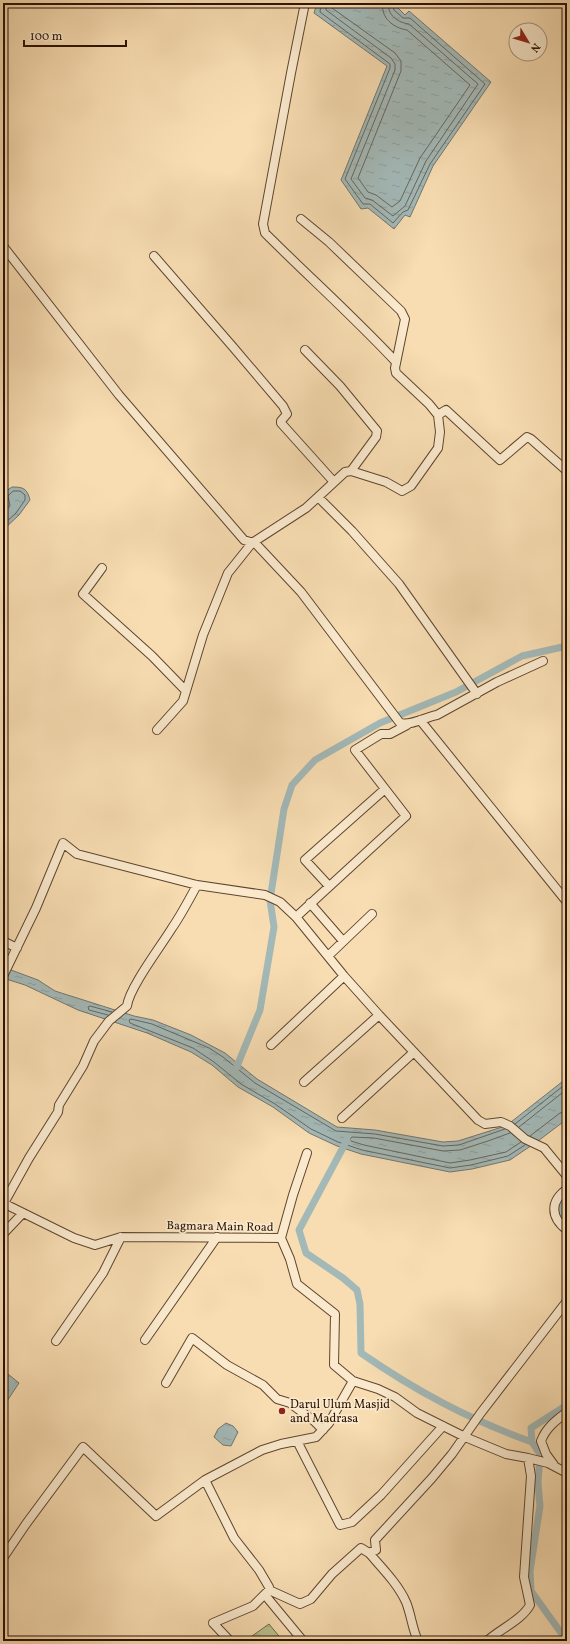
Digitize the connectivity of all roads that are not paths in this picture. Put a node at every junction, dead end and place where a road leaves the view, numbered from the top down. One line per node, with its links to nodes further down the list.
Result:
1 (305, 3): 6 (street)
2 (301, 219): 6 (street)
3 (3, 246): 12 (street)
4 (154, 256): 10 (street)
5 (305, 350): 9 (street)
6 (396, 362): 7 (street)
7 (438, 416): 8 (street); 9 (street)
8 (567, 471)
9 (351, 472): 10 (street)
10 (334, 482): 11 (street)
11 (318, 497): 12 (street); 16 (street)
12 (252, 543): 15 (street); 18 (street)
13 (102, 568): 15 (street)
14 (543, 661): 16 (street)
15 (186, 691): 19 (street)
16 (477, 694): 17 (street)
17 (420, 720): 18 (street); 23 (street)
18 (403, 724): 20 (street)
19 (157, 730)
20 (385, 789): 22 (street); 22 (street)
21 (197, 885): 26 (street); 29 (street); 41 (street)
22 (329, 886): 24 (street)
23 (567, 902)
24 (310, 903): 26 (street); 28 (street)
25 (372, 914): 28 (street)
26 (296, 917): 30 (street)
27 (3, 941): 29 (street)
28 (343, 941): 30 (street)
29 (17, 948): 31 (street)
30 (328, 956): 32 (street)
31 (3, 976)
32 (344, 976): 33 (street); 34 (street)
33 (379, 1015): 35 (street); 36 (street)
34 (271, 1045)
35 (414, 1052): 37 (street); 39 (street)
36 (304, 1082)
37 (342, 1118)
38 (307, 1153): 47 (street)
39 (567, 1176)
40 (567, 1188): 43 (street)
41 (3, 1203): 42 (street, Bagmara Main Road)
42 (23, 1213): 44 (street); 45 (street, Bagmara Main Road)
43 (567, 1230)
44 (3, 1234)
45 (121, 1237): 46 (street, Bagmara Main Road); 50 (street)
46 (217, 1237): 47 (street, Bagmara Main Road); 49 (street)
47 (281, 1238): 51 (street, Bagmara Main Road)
48 (567, 1301): 56 (street)
49 (145, 1340)
50 (56, 1341)
51 (353, 1381): 54 (street, Bagmara Main Road); 55 (street)
52 (166, 1383): 55 (street)
53 (567, 1412): 59 (street)
54 (443, 1426): 56 (street, Bagmara Main Road); 57 (street)
55 (322, 1430): 57 (street)
56 (465, 1437): 58 (street, Bagmara Main Road); 62 (street)
57 (296, 1441): 61 (street)
58 (530, 1459): 59 (street, Bagmara Main Road); 68 (street)
59 (551, 1464): 60 (street, Bagmara Main Road)
60 (567, 1473)
61 (205, 1480): 63 (street); 64 (street)
62 (369, 1554): 64 (street); 67 (street)
63 (3, 1558)
64 (267, 1593): 65 (street); 66 (street)
65 (230, 1641)
66 (303, 1641)
67 (418, 1641)
68 (487, 1641)

